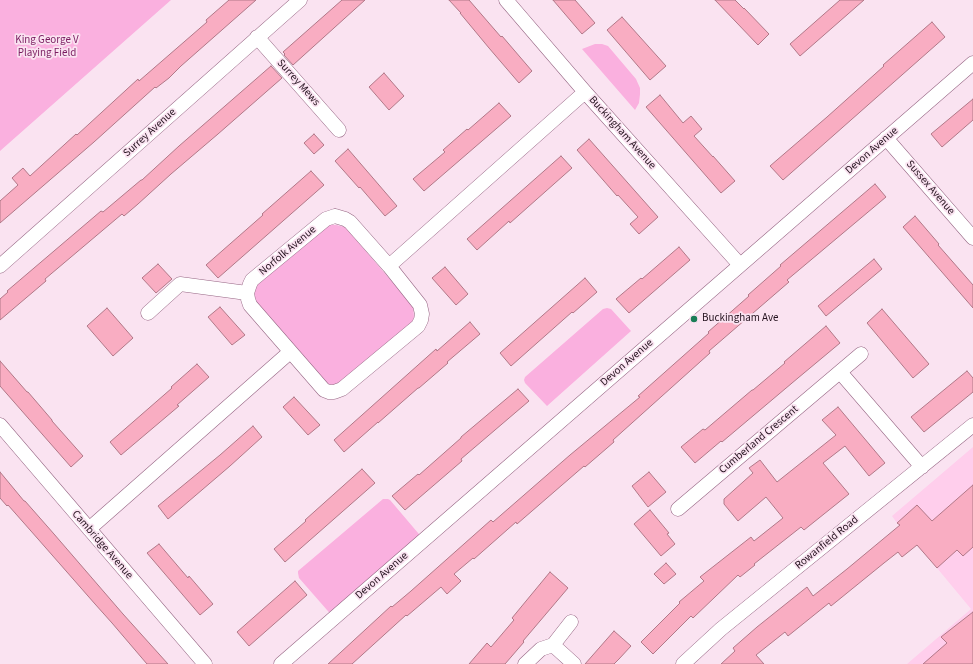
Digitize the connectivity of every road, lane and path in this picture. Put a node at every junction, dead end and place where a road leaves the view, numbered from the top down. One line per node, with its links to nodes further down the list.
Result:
1 (300, 0): 3 (street, Surrey Avenue)
2 (506, 0): 5 (street, Buckingham Avenue)
3 (257, 37): 6 (street, Surrey Mews); 10 (street, Surrey Avenue)
4 (973, 63): 7 (street, Devon Avenue)
5 (585, 92): 9 (street, Buckingham Avenue); 11 (street)
6 (340, 130)
7 (886, 138): 8 (street, Sussex Avenue); 9 (street, Devon Avenue)
8 (973, 238)
9 (740, 265): 25 (street, Devon Avenue)
10 (0, 266)
11 (389, 266): 12 (street, Norfolk Avenue); 14 (street, Norfolk Avenue)
12 (247, 293): 13 (street); 14 (street, Norfolk Avenue)
13 (148, 313)
14 (290, 352): 21 (street)
15 (861, 354): 16 (street, Cumberland Crescent)
16 (840, 372): 19 (street); 20 (street, Cumberland Crescent)
17 (0, 425): 21 (street, Cambridge Avenue)
18 (973, 425): 19 (street, Rowanfield Road)
19 (922, 467): 28 (street, Rowanfield Road)
20 (678, 509)
21 (89, 528): 24 (street, Cambridge Avenue)
22 (571, 622): 23 (street)
23 (554, 645): 26 (street); 27 (street)
24 (205, 664)
25 (281, 664)
26 (525, 664)
27 (574, 664)
28 (683, 664)

